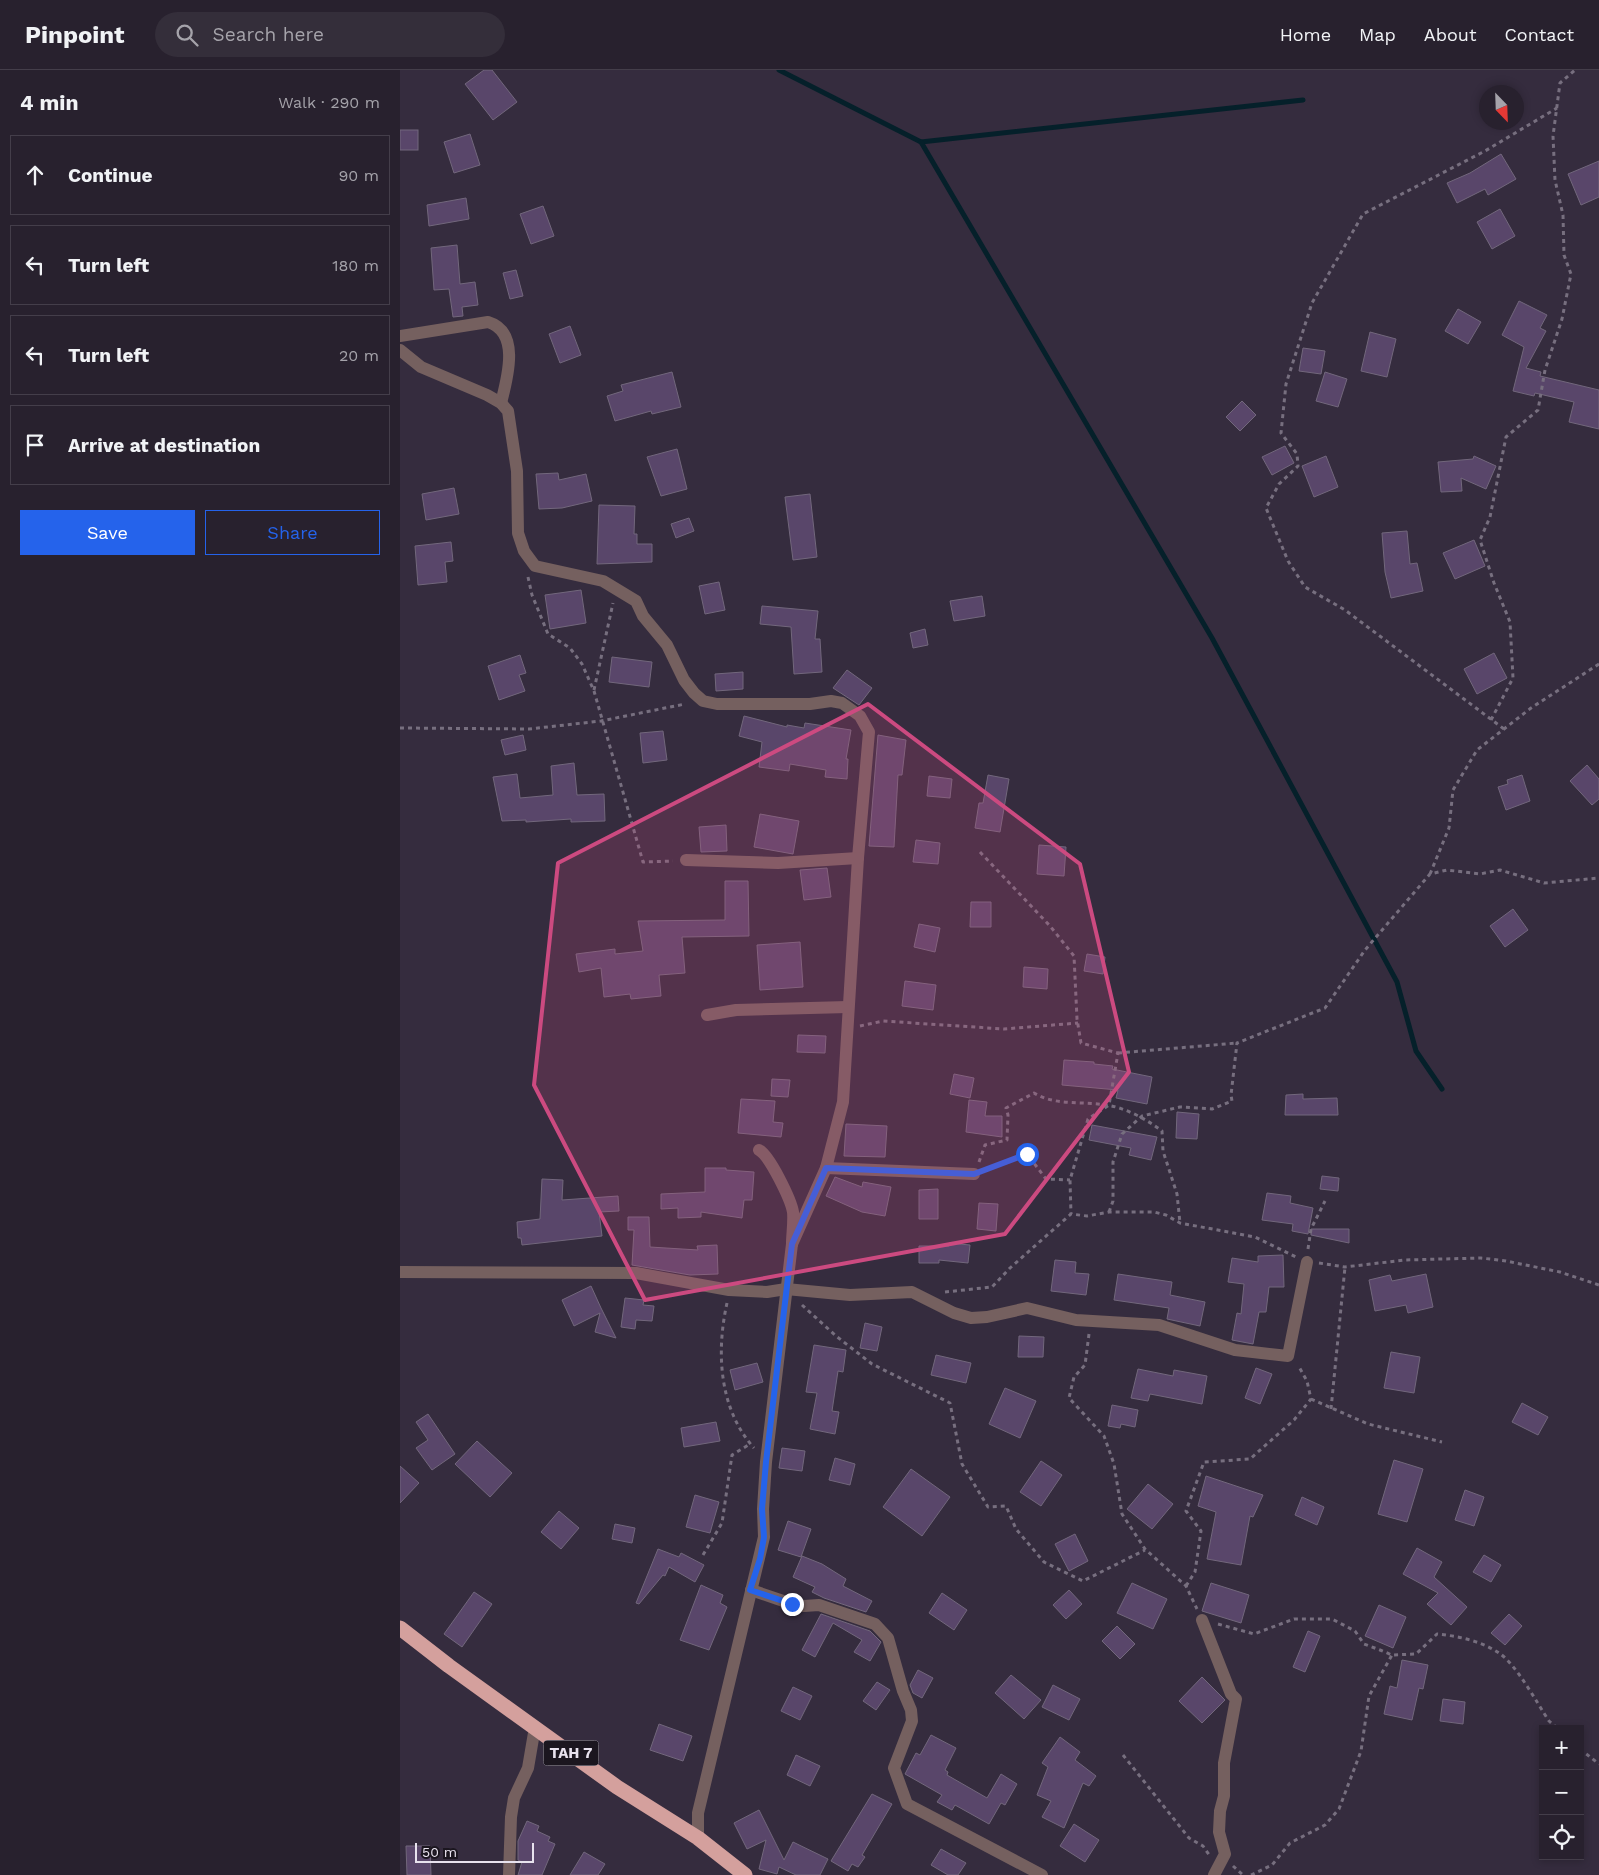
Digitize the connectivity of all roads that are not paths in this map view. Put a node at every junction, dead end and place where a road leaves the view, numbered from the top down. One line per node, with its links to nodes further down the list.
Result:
1 (400, 336): 3 (street)
2 (400, 350): 3 (street)
3 (501, 403): 4 (street)
4 (858, 858): 5 (street); 6 (street)
5 (686, 860)
6 (848, 1007): 7 (street); 9 (street)
7 (707, 1015)
8 (759, 1150): 11 (street)
9 (826, 1168): 10 (street); 11 (street)
10 (974, 1174)
11 (792, 1244): 14 (street)
12 (1307, 1262): 14 (street)
13 (400, 1272): 14 (street)
14 (786, 1289): 15 (street)
15 (750, 1590): 19 (street); 22 (street)
16 (1202, 1620): 23 (street)
17 (400, 1628): 18 (highway, TAH 7)
18 (536, 1727): 19 (highway, TAH 7); 20 (street)
19 (698, 1838): 21 (highway, TAH 7)
20 (508, 1875)
21 (745, 1875)
22 (1042, 1875)
23 (1214, 1875)

